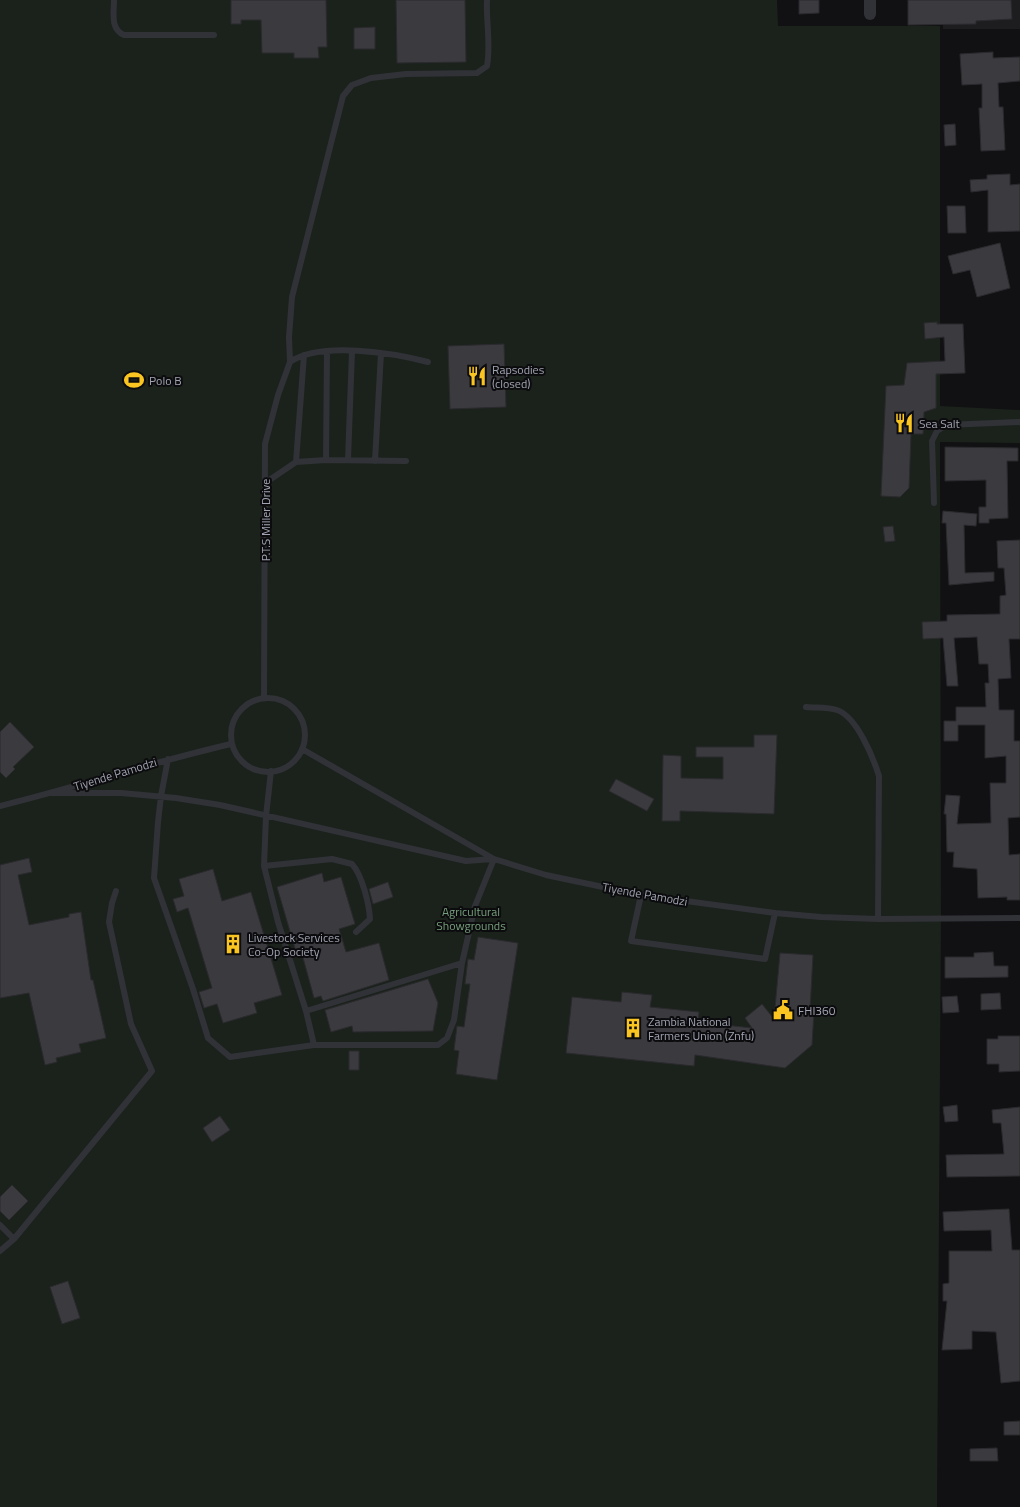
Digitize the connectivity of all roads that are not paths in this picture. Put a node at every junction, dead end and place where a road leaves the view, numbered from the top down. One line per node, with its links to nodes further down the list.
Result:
1 (114, 0): 5 (lane)
2 (487, 0): 10 (lane)
3 (870, 0): 4 (street)
4 (870, 14)
5 (214, 35)
6 (327, 351): 7 (lane); 9 (lane); 13 (lane)
7 (352, 351): 8 (lane); 14 (lane)
8 (381, 353): 11 (lane); 15 (lane)
9 (304, 355): 10 (lane); 17 (lane)
10 (290, 362): 18 (lane, P.T.S Miller Drive)
11 (428, 362)
12 (1020, 422): 19 (lane)
13 (326, 460): 14 (lane); 17 (lane)
14 (348, 460): 15 (lane)
15 (375, 461): 16 (lane)
16 (406, 461)
17 (296, 462): 18 (lane)
18 (265, 484): 20 (lane, P.T.S Miller Drive)
19 (934, 503)
20 (264, 698): 22 (lane); 23 (lane)
21 (806, 707): 36 (lane)
22 (231, 744): 24 (lane, Tiyende Pamodzi); 25 (lane)
23 (302, 749): 25 (lane); 30 (lane, Tiyende Pamodzi)
24 (168, 759): 26 (lane, Tiyende Pamodzi); 27 (lane)
25 (271, 772): 29 (lane)
26 (52, 794): 27 (lane); 28 (lane, Tiyende Pamodzi)
27 (161, 796): 29 (lane); 40 (lane)
28 (0, 806)
29 (266, 816): 30 (lane); 31 (lane)
30 (494, 859): 33 (lane, Tiyende Pamodzi); 38 (lane)
31 (264, 866): 37 (lane); 39 (lane)
32 (116, 891): 42 (lane)
33 (641, 895): 34 (lane, Tiyende Pamodzi); 34 (lane)
34 (775, 913): 36 (lane, Tiyende Pamodzi)
35 (1020, 918): 36 (lane, Tiyende Pamodzi)
36 (878, 919)
37 (356, 932)
38 (462, 963): 39 (lane); 40 (lane)
39 (306, 1011): 40 (lane)
40 (314, 1045)
41 (0, 1225): 42 (lane)
42 (14, 1239): 43 (lane)
43 (0, 1251)

